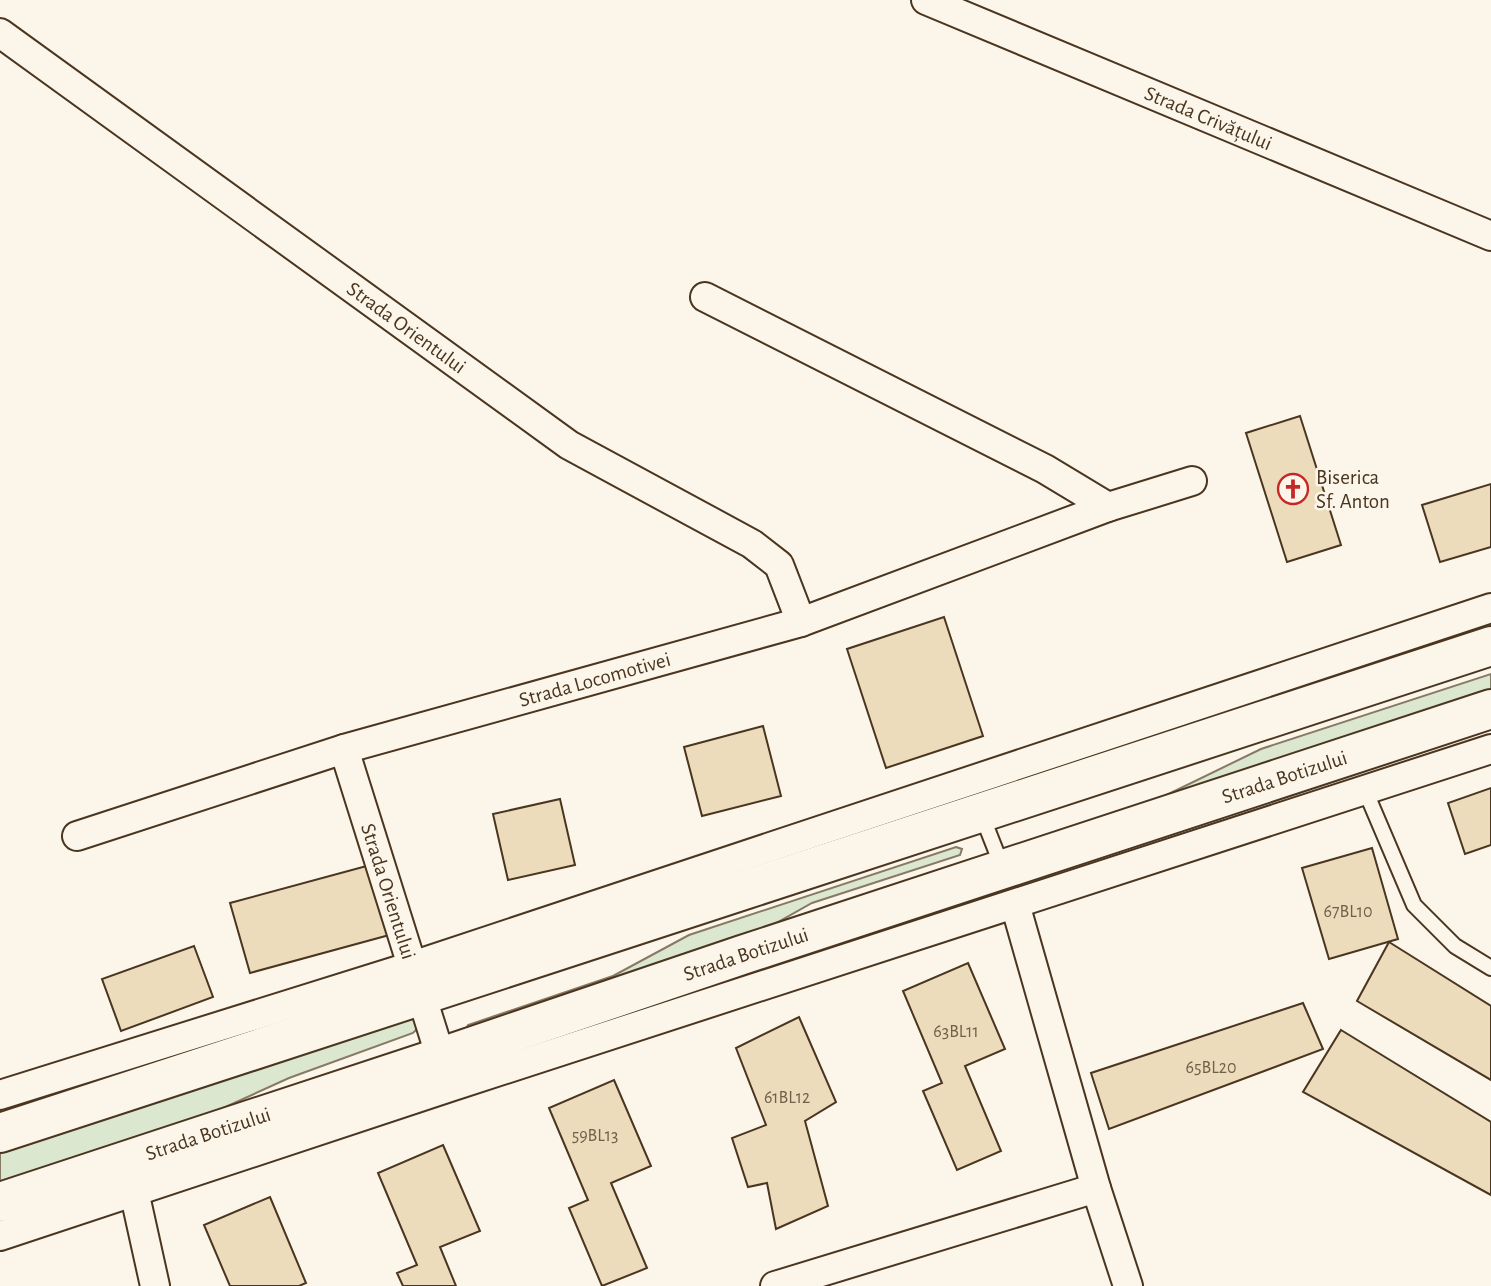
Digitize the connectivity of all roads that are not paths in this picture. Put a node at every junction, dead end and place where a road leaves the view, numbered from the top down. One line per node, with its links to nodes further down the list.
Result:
1 (926, 0): 3 (street, Strada Crivățului)
2 (0, 33): 8 (street, Strada Orientului)
3 (1491, 236)
4 (705, 297): 6 (street)
5 (1192, 481): 6 (street, Strada Locomotivei)
6 (1108, 507): 8 (street, Strada Locomotivei)
7 (1491, 608): 14 (street)
8 (802, 622): 11 (street, Strada Locomotivei)
9 (1491, 646): 14 (main road)
10 (1491, 709): 16 (main road, Strada Botizului)
11 (344, 749): 15 (street, Strada Locomotivei); 18 (street, Strada Orientului)
12 (1491, 749): 13 (street, Strada Botizului)
13 (1365, 790): 16 (street, Strada Botizului); 17 (lane)
14 (975, 798): 16 (lane); 18 (main road)
15 (76, 836)
16 (1009, 886): 19 (main road, Strada Botizului); 22 (street)
17 (1491, 968)
18 (417, 980): 19 (street, Strada Orientului); 20 (street); 21 (main road)
19 (445, 1072): 23 (street, Strada Botizului); 24 (main road, Strada Botizului)
20 (0, 1095)
21 (0, 1133)
22 (1096, 1188): 27 (street); 28 (street)
23 (134, 1191): 25 (street, Strada Botizului); 26 (street)
24 (0, 1202)
25 (0, 1236)
26 (155, 1286)
27 (775, 1286)
28 (1128, 1286)

